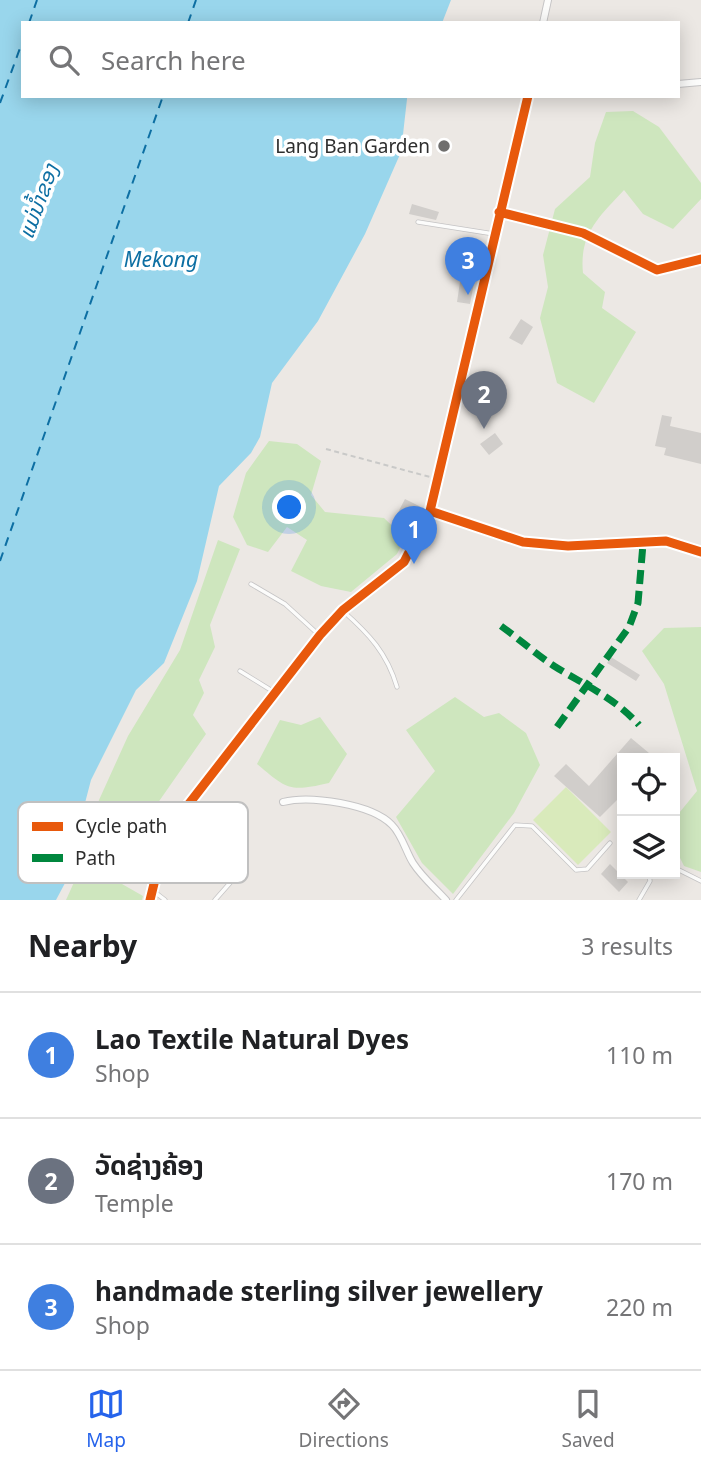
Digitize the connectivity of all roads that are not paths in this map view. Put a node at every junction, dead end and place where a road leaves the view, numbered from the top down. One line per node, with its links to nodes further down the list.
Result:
1 (548, 0): 2 (street)
2 (543, 21)
3 (701, 82): 4 (street)
4 (680, 84)
5 (528, 98): 6 (street)
6 (499, 212): 8 (street); 9 (street)
7 (418, 222): 8 (lane)
8 (494, 234): 10 (street)
9 (701, 259)
10 (430, 512): 11 (street); 13 (street)
11 (701, 552)
12 (251, 584): 14 (lane)
13 (343, 610): 14 (street); 16 (lane)
14 (320, 635): 17 (street)
15 (240, 671): 17 (lane)
16 (397, 687)
17 (275, 693): 18 (street)
18 (190, 802)
19 (283, 802): 30 (street)
20 (610, 843): 31 (lane)
21 (680, 870): 23 (lane)
22 (650, 879): 32 (lane)
23 (701, 881)
24 (154, 883): 26 (street)
25 (230, 883): 29 (lane)
26 (152, 890): 27 (street); 28 (lane)
27 (150, 900)
28 (165, 900)
29 (215, 900)
30 (446, 900)
31 (456, 900)
32 (639, 900)

